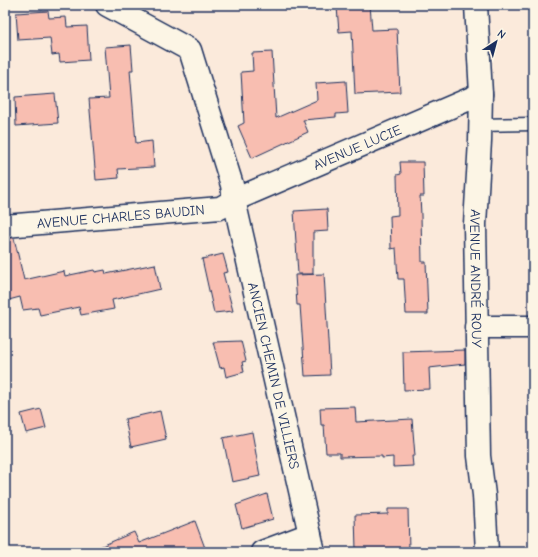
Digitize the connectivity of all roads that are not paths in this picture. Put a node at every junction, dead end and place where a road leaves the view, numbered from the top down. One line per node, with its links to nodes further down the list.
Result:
1 (107, 5): 6 (street, ANCIEN CHEMIN DE VILLIERS)
2 (476, 5): 3 (street, AVENUE ANDRÉ ROUY)
3 (481, 94): 5 (street, AVENUE ANDRÉ ROUY); 6 (street, AVENUE LUCIE)
4 (533, 124): 5 (lane)
5 (480, 125): 8 (street, AVENUE ANDRÉ ROUY)
6 (234, 200): 7 (street, AVENUE CHARLES BAUDIN); 10 (street, ANCIEN CHEMIN DE VILLIERS)
7 (5, 226)
8 (476, 327): 9 (street); 12 (street, AVENUE ANDRÉ ROUY)
9 (533, 327)
10 (312, 543): 11 (street)
11 (262, 552)
12 (487, 552)

